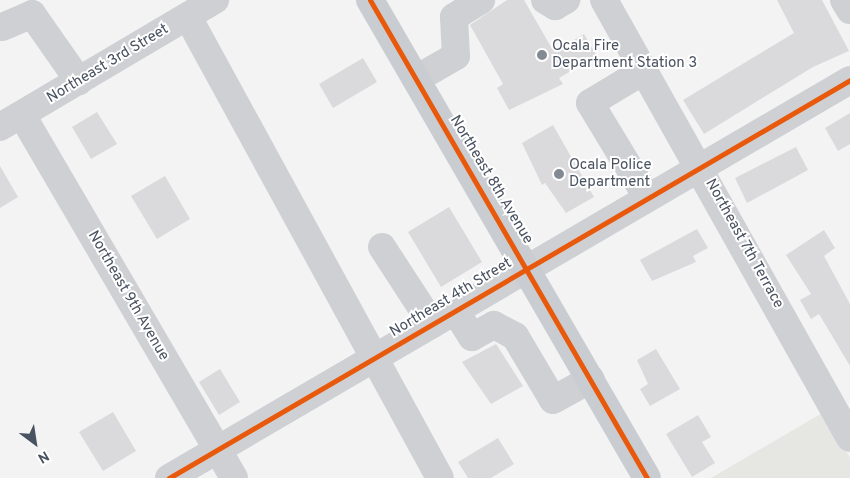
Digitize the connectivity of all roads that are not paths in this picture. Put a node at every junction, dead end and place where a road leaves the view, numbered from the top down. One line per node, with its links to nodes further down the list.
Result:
1 (215, 0): 9 (street, Northeast 3rd Street)
2 (370, 0): 12 (main road, Northeast 8th Avenue)
3 (481, 0): 12 (street)
4 (545, 0): 5 (street)
5 (566, 0)
6 (604, 0): 11 (street, Northeast 7th Terrace)
7 (844, 0): 8 (street)
8 (850, 10)
9 (188, 17): 14 (street, Northeast 3rd Street); 22 (street)
10 (2, 27): 14 (street)
11 (645, 70): 16 (street, Northeast 7th Terrace); 17 (street)
12 (416, 79): 19 (main road, Northeast 8th Avenue)
13 (850, 80): 16 (street, Northeast 4th Street)
14 (78, 81): 15 (street, Northeast 3rd Street)
15 (11, 121): 25 (street, Northeast 9th Avenue)
16 (701, 166): 17 (street, Northeast 4th Street); 24 (street, Northeast 7th Terrace)
17 (647, 197): 19 (street, Northeast 4th Street)
18 (382, 247): 21 (street)
19 (527, 266): 20 (street, Northeast 4th Street); 23 (main road, Northeast 8th Avenue)
20 (455, 310): 21 (street, Northeast 4th Street); 23 (street)
21 (432, 324): 22 (street, Northeast 4th Street)
22 (373, 359): 25 (street, Northeast 4th Street); 28 (street)
23 (591, 379): 29 (main road, Northeast 8th Avenue)
24 (850, 438)
25 (218, 449): 26 (street, Northeast 4th Street); 27 (street, Northeast 9th Avenue)
26 (169, 478)
27 (234, 478)
28 (440, 478)
29 (647, 478)

